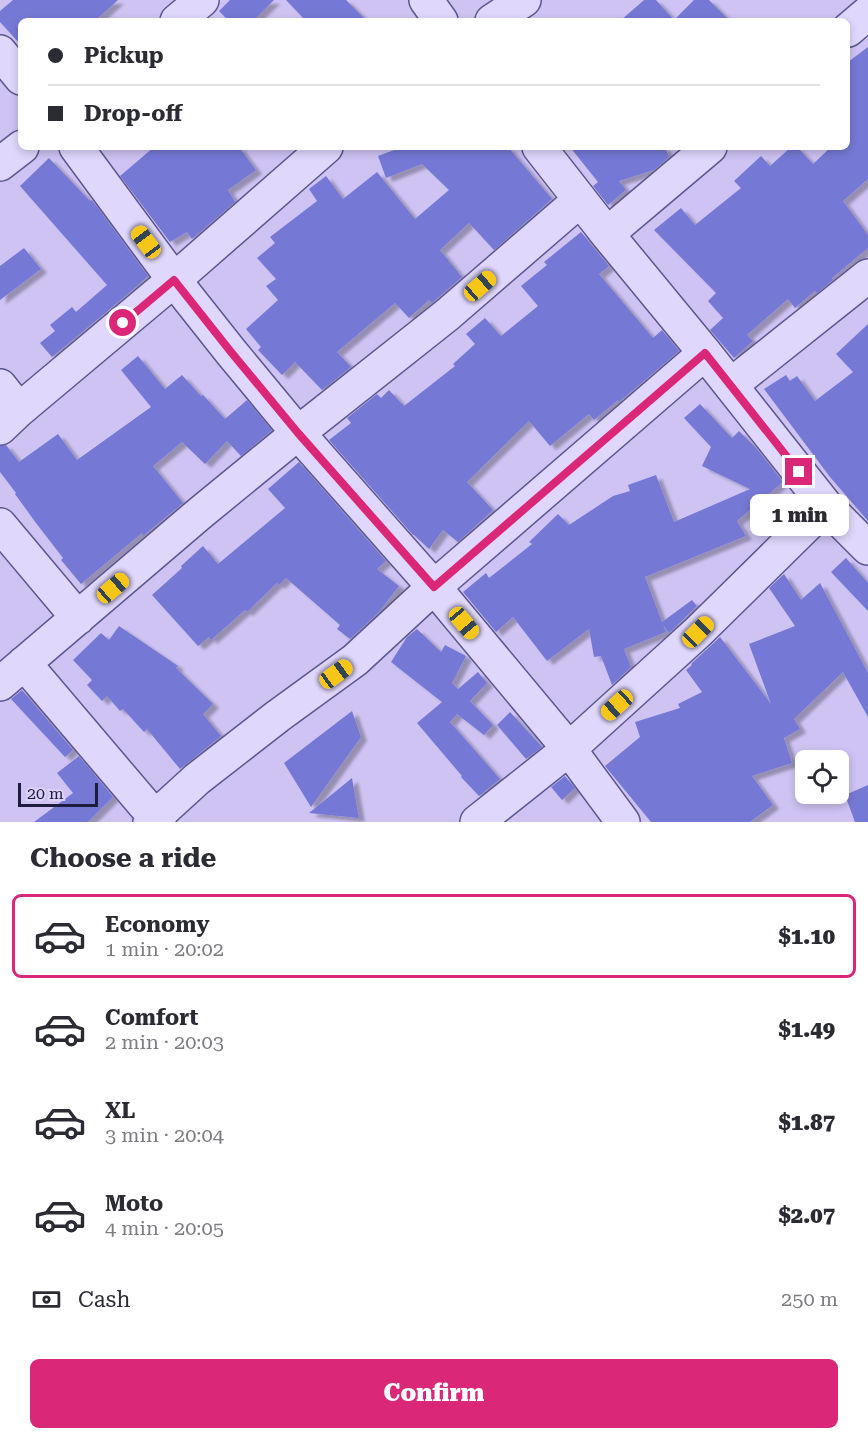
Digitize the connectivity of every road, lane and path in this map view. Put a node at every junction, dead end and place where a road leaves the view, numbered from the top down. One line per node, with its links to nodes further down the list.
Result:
1 (202, 0): 5 (street)
2 (426, 0): 6 (street)
3 (524, 0): 7 (street)
4 (868, 13): 8 (street)
5 (181, 18)
6 (439, 18)
7 (497, 18)
8 (850, 28)
9 (0, 52): 10 (street)
10 (18, 74)
11 (18, 150): 16 (street)
12 (78, 150): 20 (street)
13 (323, 150): 20 (street)
14 (541, 150): 17 (street)
15 (706, 150): 18 (street)
16 (0, 164)
17 (580, 200): 18 (street); 24 (street)
18 (607, 234): 21 (street)
19 (868, 276): 22 (street)
20 (174, 280): 23 (street); 24 (street)
21 (705, 353): 22 (street); 28 (street)
22 (731, 385): 25 (street)
23 (6, 408)
24 (298, 433): 28 (street); 29 (street)
25 (826, 506): 27 (street); 31 (street)
26 (0, 525): 29 (street)
27 (867, 545)
28 (434, 587): 31 (street); 32 (street)
29 (78, 618): 30 (street)
30 (12, 673): 32 (street)
31 (569, 749): 33 (street); 34 (street)
32 (155, 820)
33 (477, 822)
34 (623, 822)

